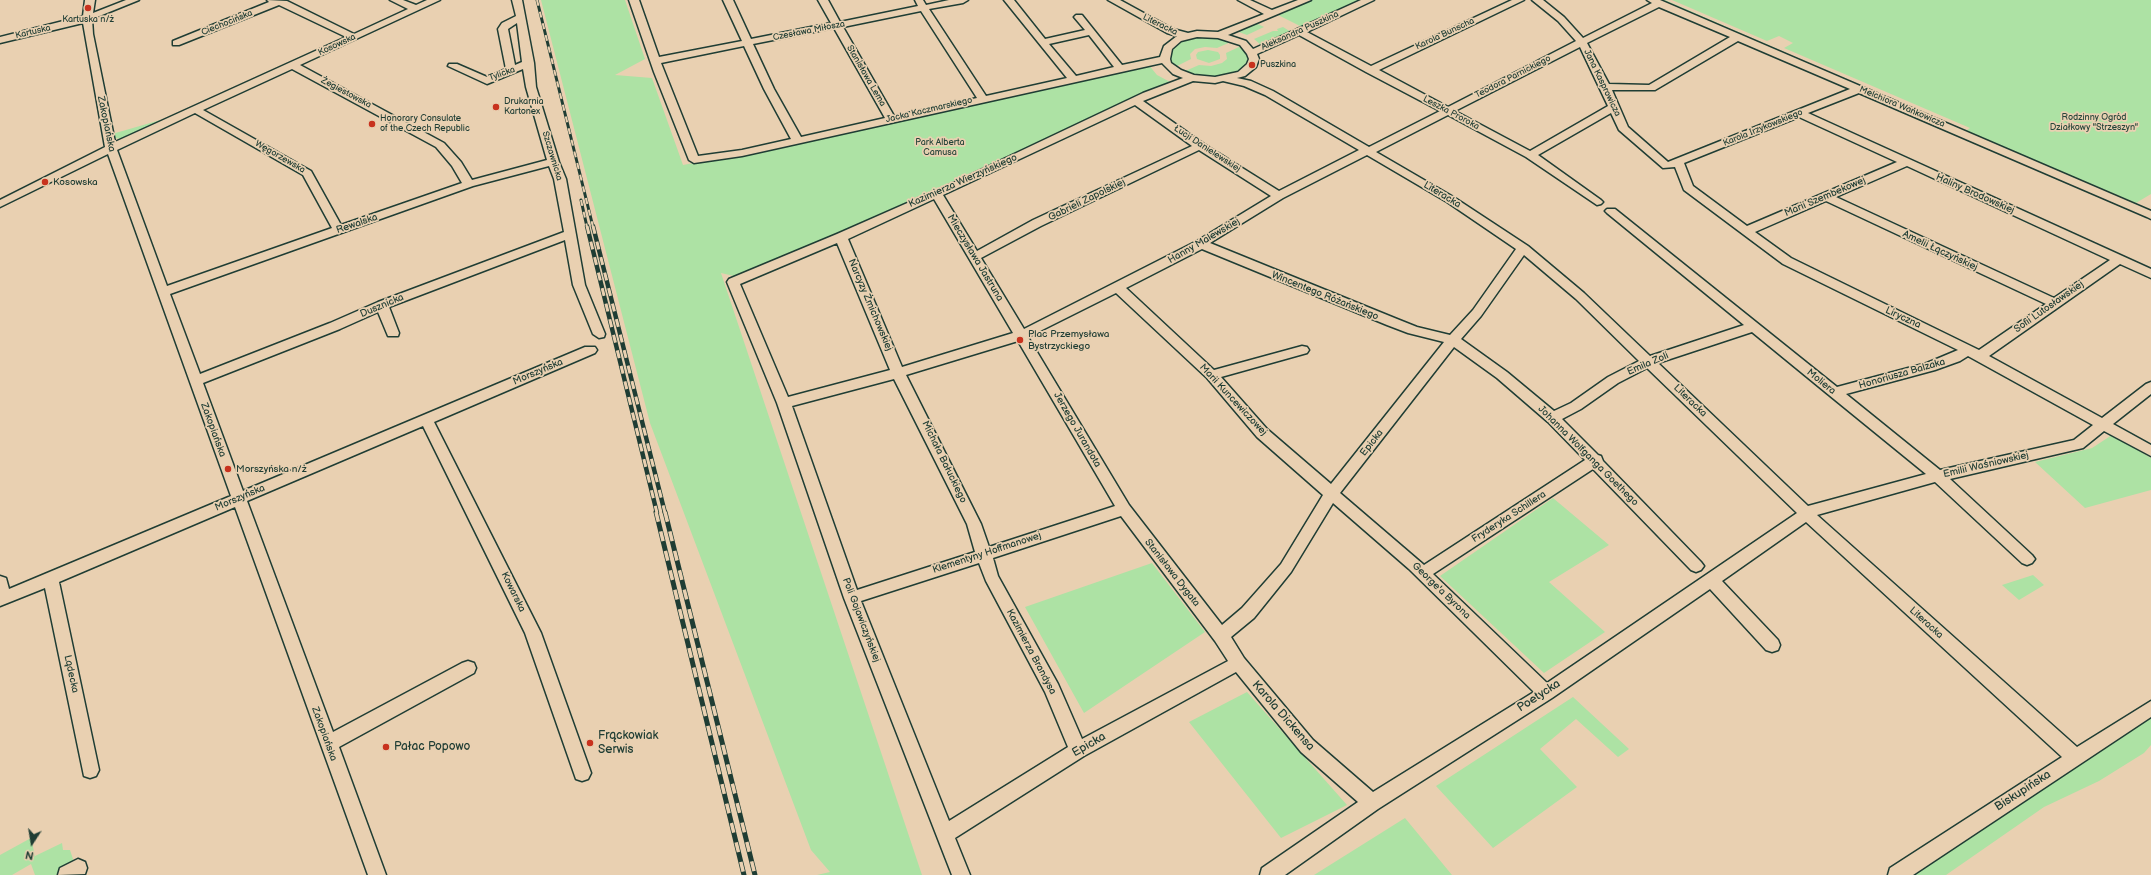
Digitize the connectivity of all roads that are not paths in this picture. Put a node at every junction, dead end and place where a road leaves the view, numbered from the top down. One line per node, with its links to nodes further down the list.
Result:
1 (90, 0): 26 (street, Zakopiańska)
2 (134, 0): 26 (street, Kartuska)
3 (395, 0): 21 (street)
4 (435, 0): 21 (street, Kosowska)
5 (517, 0): 24 (street, Szczawnicka)
6 (634, 0): 43 (street)
7 (728, 0): 39 (street)
8 (823, 0): 27 (street, Stanisława Lema)
9 (963, 0): 20 (street, Czesława Miłosza)
10 (1009, 0): 36 (street)
11 (1114, 0): 22 (street, Literacka)
12 (1130, 0): 28 (street)
13 (1243, 0): 23 (street)
14 (1306, 0): 23 (street)
15 (1370, 0): 29 (street, Aleksandra Puszkina)
16 (1519, 0): 49 (street, Karola Bunscha)
17 (1537, 0): 37 (street, Jana Kasprowicza)
18 (275, 1): 33 (street, Ciechocińska); 38 (street, Ciechocińska)
19 (1656, 2): 34 (street, Melchiora Wańkowicza); 37 (street, Teodora Parnickiego)
20 (922, 6): 27 (street, Czesława Miłosza); 57 (street)
21 (416, 9): 33 (street, Kosowska)
22 (1134, 12): 28 (street, Literacka); 40 (street, Literacka)
23 (1272, 14): 31 (street)
24 (521, 17): 44 (street, Szczawnicka); 50 (street)
25 (1079, 17): 30 (street)
26 (87, 19): 35 (street, Kartuska); 66 (street, Zakopiańska)
27 (837, 25): 39 (street, Czesława Miłosza); 63 (street, Stanisława Lema)
28 (1166, 28): 32 (street, Literacka)
29 (1299, 31): 41 (street, Aleksandra Puszkina); 49 (street, Leszka Proroka)
30 (1091, 32): 36 (street); 47 (street)
31 (1219, 35): 32 (street); 41 (street)
32 (1187, 36): 40 (street)
33 (353, 37): 45 (street, Kosowska)
34 (1737, 37): 54 (street); 55 (street, Melchiora Wańkowicza)
35 (0, 40)
36 (1043, 42): 52 (street)
37 (1582, 42): 54 (street, Jana Kasprowicza); 61 (street, Teodora Parnickiego)
38 (176, 43)
39 (749, 43): 43 (street, Czesława Miłosza); 64 (street)
40 (1172, 43): 42 (street)
41 (1252, 53): 48 (street)
42 (1164, 58): 47 (street, Jacka Kaczmarskiego); 51 (street)
43 (655, 62): 64 (street, Jacka Kaczmarskiego)
44 (529, 63): 50 (street, Tylicka); 69 (street, Szczawnicka)
45 (292, 65): 60 (street, Kosowska); 72 (street, Żegiestowska)
46 (453, 66): 50 (street, Tylicka)
47 (1120, 69): 52 (street, Jacka Kaczmarskiego)
48 (1247, 70): 53 (street); 56 (street, Literacka)
49 (1370, 70): 61 (street, Leszka Proroka)
50 (511, 72)
51 (1192, 78): 53 (street, Literacka); 58 (street, Kazimierza Wierzyńskiego)
52 (1073, 79): 57 (street, Jacka Kaczmarskiego)
53 (1226, 79): 56 (street, Literacka)
54 (1605, 87): 59 (street, Jana Kasprowicza)
55 (1860, 89): 62 (street, Karola Irzykowskiego); 79 (street, Melchiora Wańkowicza)
56 (1269, 93): 67 (street, Literacka)
57 (982, 98): 63 (street, Jacka Kaczmarskiego)
58 (1136, 101): 65 (street, Łucji Danielewskiej); 73 (street, Kazimierza Wierzyńskiego)
59 (1613, 108): 68 (street); 70 (street, Jana Kasprowicza)
60 (195, 109): 66 (street, Kosowska); 80 (street, Węgorzewska)
61 (1447, 111): 67 (street, Teodora Parnickiego); 68 (street, Leszka Proroka)
62 (1799, 113): 70 (street, Karola Irzykowskiego); 71 (street, Haliny Brodowskiej)
63 (890, 118): 64 (street, Jacka Kaczmarskiego)
64 (797, 140)
65 (1200, 146): 74 (street, Łucji Danielewskiej); 86 (street, Gabrieli Zapolskiej)
66 (111, 149): 77 (street, Kosowska); 91 (street, Zakopiańska)
67 (1367, 150): 74 (street, Hanny Malewskiej); 85 (street, Literacka)
68 (1530, 155): 76 (street, Leszka Proroka)
69 (553, 162): 72 (street, Rewalska); 82 (street, Szczawnicka)
70 (1672, 163): 81 (street, Liryczna)
71 (1905, 163): 75 (street, Marii Szembekowej); 87 (street, Haliny Brodowskiej)
72 (469, 184): 80 (street, Rewalska)
73 (937, 194): 83 (street, Kazimierza Wierzyńskiego); 86 (street, Mieczysława Jastruna)
74 (1279, 196): 84 (street, Hanny Malewskiej)
75 (1827, 198): 81 (street, Marii Szembekowej); 92 (street, Amelii Łączyńskiej)
76 (1597, 202)
77 (0, 204)
78 (1611, 211): 94 (street, Moliera)
79 (2151, 215)
80 (339, 231): 91 (street, Rewalska)
81 (1746, 231): 101 (street, Liryczna)
82 (569, 234): 93 (street, Dusznicka); 96 (street, Szczawnicka)
83 (841, 237): 89 (street, Kazimierza Wierzyńskiego); 104 (street, Narcyzy Żmichowskiej)
84 (1201, 244): 90 (street, Hanny Malewskiej); 98 (street, Wincentego Różańskiego)
85 (1524, 249): 98 (street, Epicka); 103 (street, Literacka)
86 (974, 256): 97 (street, Mieczysława Jastruna)
87 (2119, 259): 88 (street, Haliny Brodowskiej); 92 (street, Sofii Lutosławskiej)
88 (2151, 274)
89 (733, 282): 109 (street, Poli Gojawiczyńskiej)
90 (1118, 288): 97 (street, Hanny Malewskiej); 105 (street, Marii Kuncewiczowej)
91 (162, 292): 106 (street, Zakopiańska)
92 (2054, 303): 102 (street, Sofii Lutosławskiej)
93 (382, 305): 95 (street); 106 (street, Dusznicka)
94 (1752, 327): 103 (street, Emila Zoli); 108 (street, Moliera)
95 (393, 333)
96 (599, 334)
97 (1021, 336): 104 (street, Hanny Malewskiej); 118 (street, Jerzego Jurandota)
98 (1453, 340): 110 (street, Johanna Wolfganga Goethego); 116 (street, Epicka)
99 (590, 350): 111 (street, Morszyńska)
100 (1302, 350): 105 (street)
101 (1968, 350): 102 (street, Liryczna); 108 (street, Honoriusza Balzaka)
102 (1980, 356): 112 (street, Liryczna)
103 (1649, 361): 110 (street, Emila Zoli); 119 (street, Literacka)
104 (898, 373): 109 (street); 120 (street, Michała Bałuckiego)
105 (1212, 375): 116 (street, Marii Kuncewiczowej)
106 (196, 382): 117 (street, Zakopiańska)
107 (2151, 387): 112 (street, Emilii Waśniowskiej)
108 (1834, 392): 115 (street, Moliera)
109 (784, 403): 127 (street, Poli Gojawiczyńskiej)
110 (1552, 418): 114 (street, Johanna Wolfganga Goethego)
111 (426, 419): 117 (street, Morszyńska); 139 (street, Kowarska)
112 (2105, 425): 113 (street, Liryczna); 115 (street, Emilii Waśniowskiej)
113 (2151, 451)
114 (1596, 460): 122 (street, Johanna Wolfganga Goethego); 123 (street, Fryderyka Schillera)
115 (1938, 476): 119 (street, Emilii Waśniowskiej); 121 (street, Moliera)
116 (1332, 493): 123 (street, George'a Byrona); 129 (street, Epicka)
117 (238, 498): 124 (street, Morszyńska); 135 (street, Zakopiańska)
118 (1124, 510): 120 (street, Klementyny Hoffmanowej); 129 (street, Stanisława Dygata)
119 (1808, 516): 125 (street, Poetycka); 137 (street, Literacka)
120 (983, 554): 127 (street, Klementyny Hoffmanowej); 136 (street, Kazimierza Brandysa)
121 (2027, 559)
122 (1696, 566)
123 (1423, 573): 133 (street, George'a Byrona)
124 (51, 579): 128 (street, Morszyńska); 138 (street, Lądecka)
125 (1711, 580): 130 (street); 133 (street, Poetycka)
126 (0, 582): 128 (street)
127 (852, 598): 141 (street, Poli Gojawiczyńskiej)
128 (1, 600)
129 (1221, 636): 131 (street, Karola Dickensa)
130 (1772, 645)
131 (1238, 663): 136 (street, Epicka); 140 (street, Karola Dickensa)
132 (468, 668): 135 (street)
133 (1546, 693): 140 (street, Poetycka)
134 (2151, 708): 137 (street, Biskupińska)
135 (328, 744): 142 (street, Zakopiańska)
136 (1078, 750): 141 (street, Epicka)
137 (2075, 757): 145 (street, Biskupińska)
138 (90, 770)
139 (582, 773)
140 (1372, 803): 144 (street, Poetycka)
141 (945, 834): 143 (street, Poli Gojawiczyńskiej)
142 (377, 875)
143 (961, 875)
144 (1269, 875)
145 (1897, 875)

